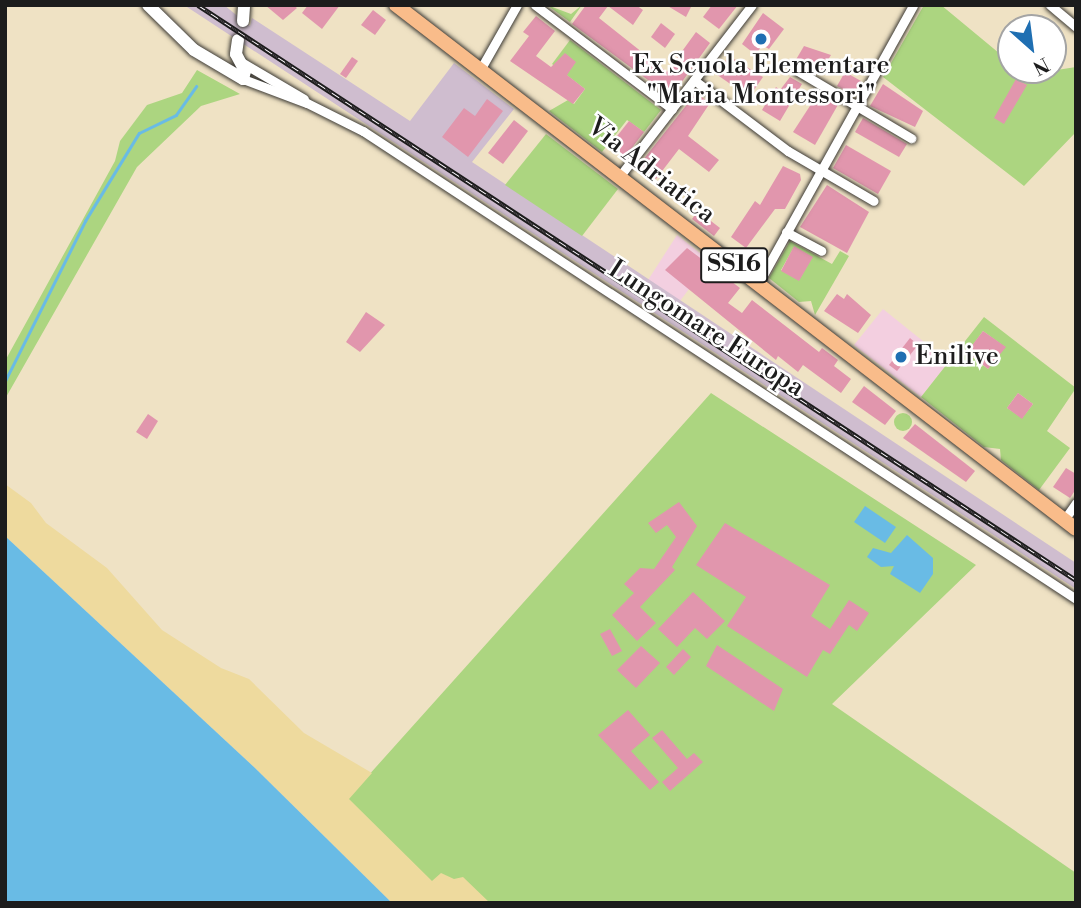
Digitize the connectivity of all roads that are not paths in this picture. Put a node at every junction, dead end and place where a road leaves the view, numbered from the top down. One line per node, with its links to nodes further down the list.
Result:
1 (148, 5): 15 (street, Lungomare Europa)
2 (244, 5): 9 (street)
3 (396, 5): 13 (main road, Via Adriatica / SS16)
4 (517, 5): 13 (street)
5 (535, 5): 19 (street)
6 (752, 5): 16 (street)
7 (913, 5): 18 (street)
8 (1050, 5): 10 (street)
9 (243, 21)
10 (1076, 27)
11 (238, 40): 12 (street)
12 (240, 62): 15 (street); 17 (street, Lungomare Europa)
13 (480, 70): 22 (main road, Via Adriatica / SS16)
14 (796, 70): 18 (street)
15 (243, 79): 17 (street, Lungomare Europa)
16 (694, 80): 19 (street); 21 (street)
17 (307, 103): 30 (street, Lungomare Europa)
18 (856, 106): 20 (street); 21 (street)
19 (672, 109): 22 (street)
20 (911, 138)
21 (821, 170): 23 (street); 24 (street)
22 (619, 177): 26 (main road, Via Adriatica / SS16)
23 (874, 201)
24 (786, 232): 25 (street); 26 (street)
25 (821, 251)
26 (758, 284): 28 (main road, Via Adriatica / SS16)
27 (1076, 502): 28 (street)
28 (1063, 520): 29 (main road, Via Adriatica / SS16)
29 (1076, 529)
30 (1076, 599)

